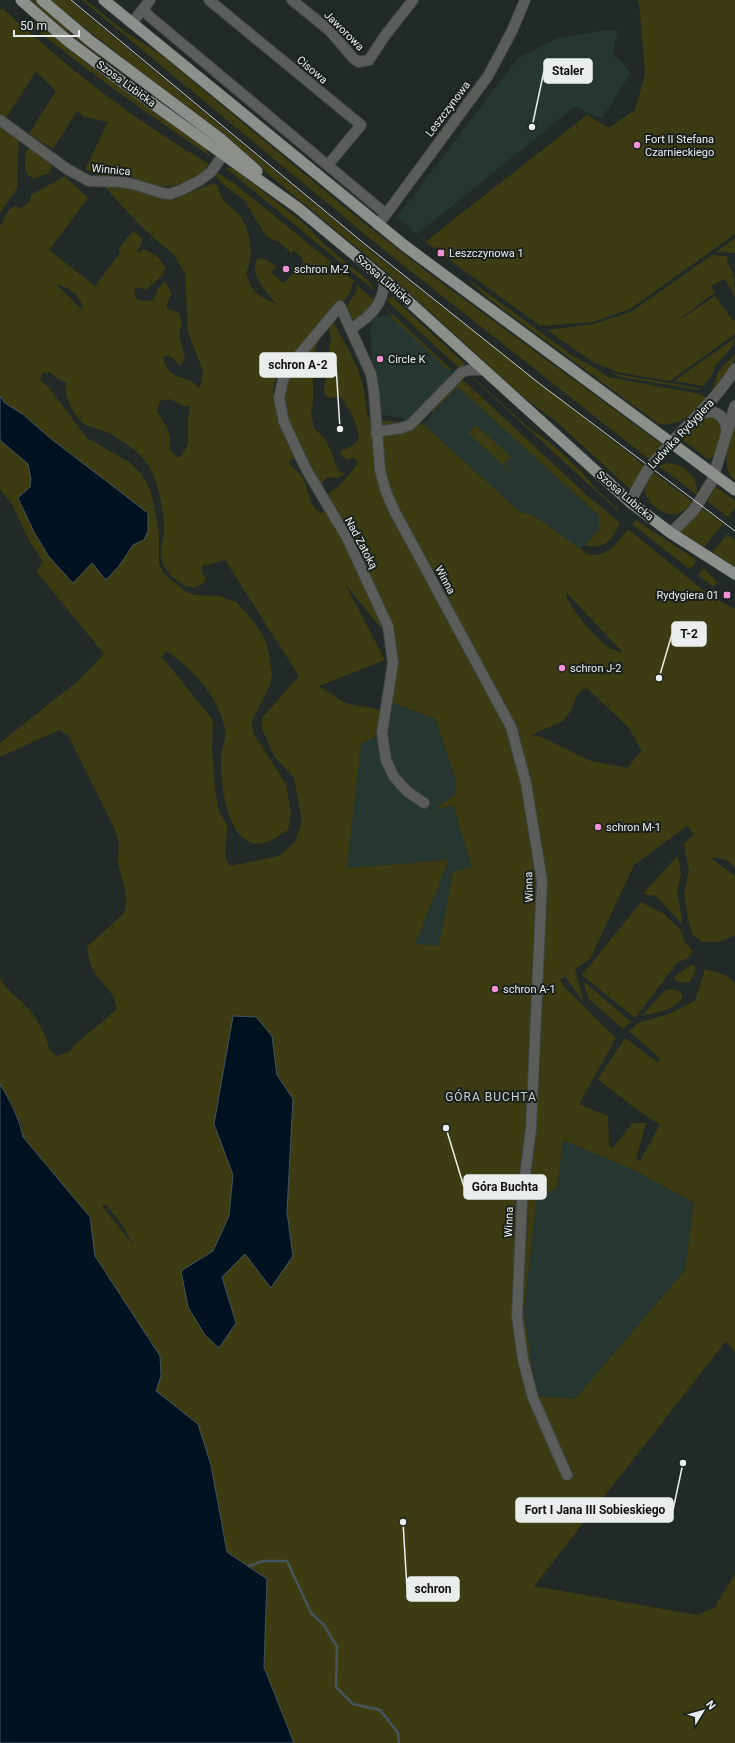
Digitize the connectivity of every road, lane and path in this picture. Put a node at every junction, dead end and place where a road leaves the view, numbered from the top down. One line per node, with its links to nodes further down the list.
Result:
1 (21, 0): 12 (main road, Szosa Lubicka)
2 (42, 0): 14 (main road)
3 (104, 0): 10 (main road)
4 (150, 0): 9 (street)
5 (209, 0): 13 (street, Cisowa)
6 (292, 0): 7 (street, Jaworowa)
7 (413, 0)
8 (525, 0): 15 (street, Leszczynowa)
9 (143, 9): 10 (street); 13 (street)
10 (132, 23): 16 (main road)
11 (0, 120): 12 (street, Winnica)
12 (223, 155): 14 (main road, Szosa Lubicka)
13 (328, 165): 15 (street)
14 (298, 208): 17 (main road, Szosa Lubicka)
15 (386, 214): 16 (street, Leszczynowa)
16 (378, 225): 26 (main road)
17 (385, 280): 19 (street); 21 (main road, Szosa Lubicka)
18 (340, 306): 19 (street, Winna); 32 (street, Nad Zatoką)
19 (351, 329): 24 (street, Winna)
20 (735, 369): 23 (street, Ludwika Rydygiera)
21 (484, 370): 24 (street); 29 (main road, Szosa Lubicka)
22 (735, 406): 25 (street)
23 (697, 415): 25 (street); 26 (street, Ludwika Rydygiera)
24 (376, 432): 33 (street, Winna)
25 (727, 436): 27 (street)
26 (672, 443): 27 (main road); 29 (street, Ludwika Rydygiera)
27 (714, 474): 28 (main road); 30 (street)
28 (735, 490)
29 (630, 502): 30 (main road, Szosa Lubicka)
30 (671, 533): 31 (main road, Szosa Lubicka)
31 (735, 574)
32 (424, 803)
33 (567, 1475)

